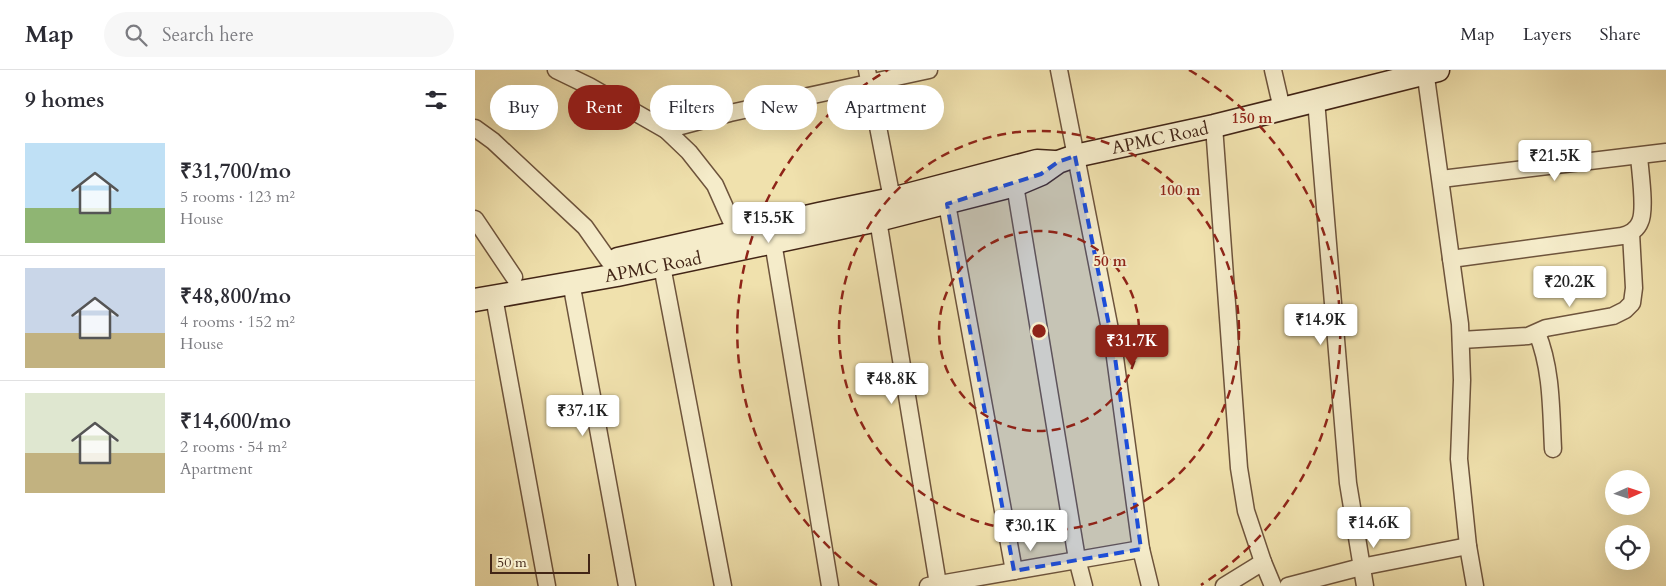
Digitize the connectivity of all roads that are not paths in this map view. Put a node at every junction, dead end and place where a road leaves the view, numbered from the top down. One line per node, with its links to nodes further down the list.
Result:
1 (556, 70): 10 (street)
2 (929, 70): 6 (street)
3 (1059, 70): 16 (street)
4 (1273, 70): 8 (street)
5 (1429, 71): 7 (street, APMC Road); 17 (street)
6 (868, 77): 9 (street); 19 (street)
7 (1316, 100): 8 (street, APMC Road); 39 (street)
8 (1282, 109): 11 (street, APMC Road)
9 (733, 112)
10 (650, 121)
11 (1214, 126): 16 (street, APMC Road); 38 (street)
12 (475, 128): 27 (street)
13 (666, 130): 23 (street)
14 (1666, 152): 15 (street)
15 (1639, 156): 17 (street); 24 (street)
16 (1067, 159): 18 (street, APMC Road); 19 (street, APMC Road); 36 (street)
17 (1441, 179): 26 (street)
18 (1015, 185): 20 (street, APMC Road); 37 (street)
19 (892, 199): 23 (street, APMC Road)
20 (947, 204): 22 (street, APMC Road); 40 (street)
21 (475, 219): 29 (street)
22 (878, 220): 25 (street, APMC Road); 41 (street)
23 (736, 232): 27 (street, APMC Road)
24 (1631, 233): 26 (street); 32 (street)
25 (773, 242): 28 (street, APMC Road); 45 (street)
26 (1451, 260): 33 (street)
27 (609, 261): 29 (street, APMC Road)
28 (662, 266): 30 (street, APMC Road); 44 (street)
29 (514, 276): 31 (street, APMC Road)
30 (571, 282): 31 (street, APMC Road); 43 (street)
31 (481, 294): 42 (street)
32 (1537, 333): 33 (street); 34 (street)
33 (1461, 340): 35 (street)
34 (1553, 449)
35 (1468, 546): 39 (street); 52 (street)
36 (1141, 549): 37 (street); 47 (street)
37 (1077, 559): 40 (street); 46 (street)
38 (1263, 562): 48 (street); 49 (street)
39 (1361, 567): 50 (street); 51 (street)
40 (1014, 571): 41 (street)
41 (933, 585)
42 (547, 586)
43 (627, 586)
44 (723, 586)
45 (830, 586)
46 (1084, 586)
47 (1150, 586)
48 (1224, 586)
49 (1273, 586)
50 (1288, 586)
51 (1365, 586)
52 (1475, 586)

